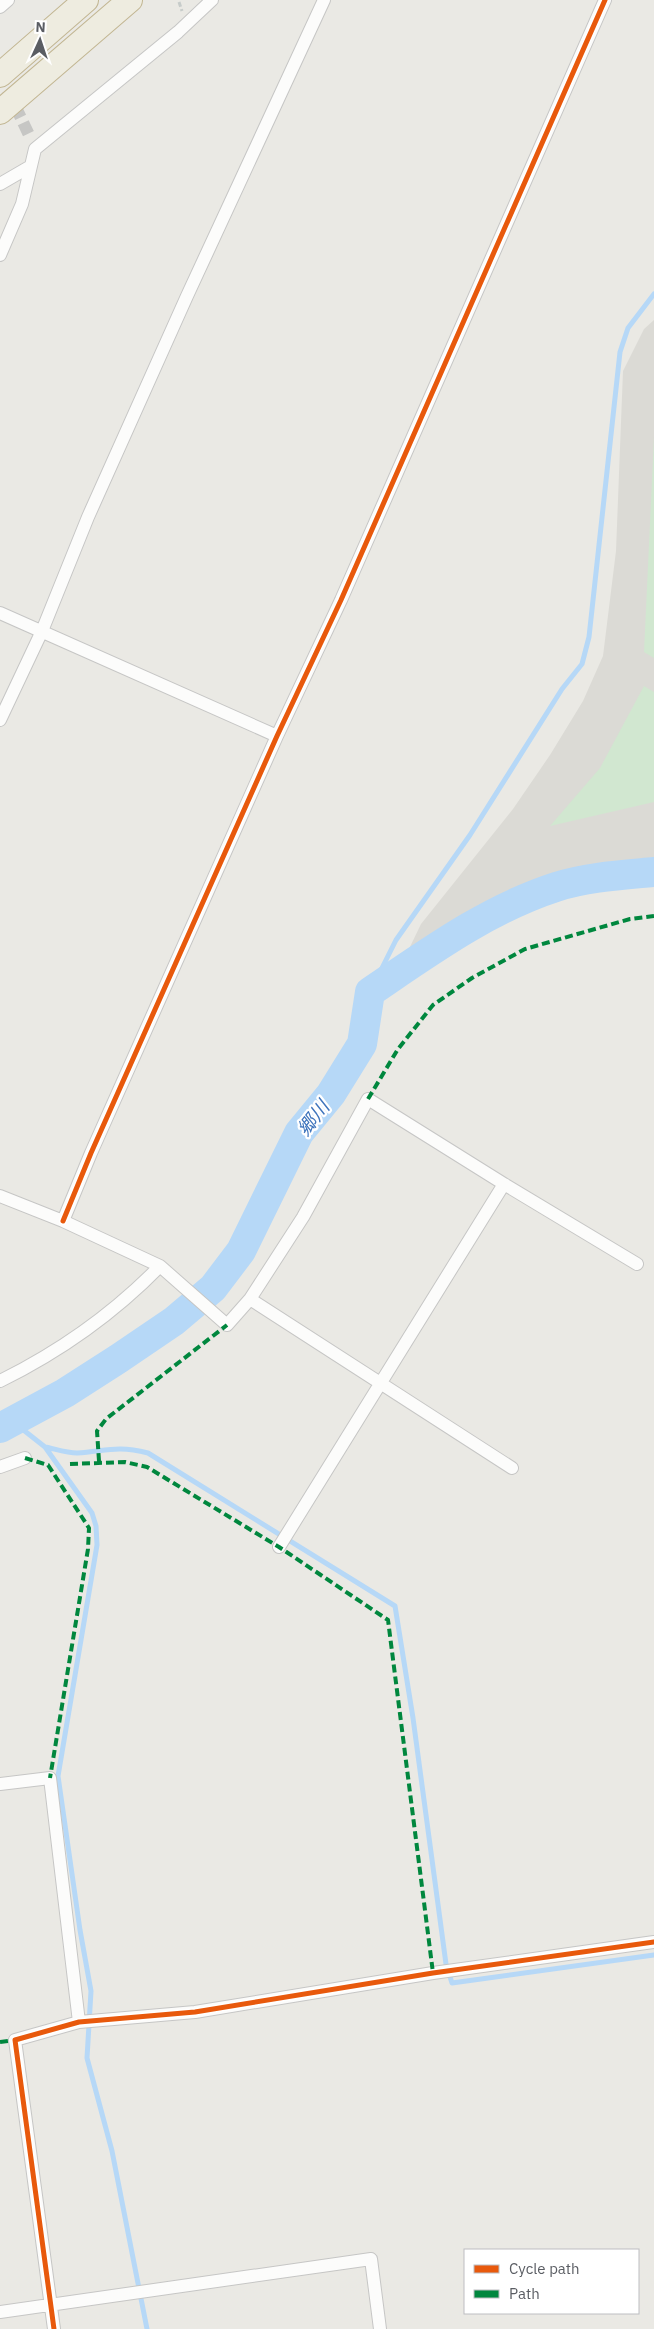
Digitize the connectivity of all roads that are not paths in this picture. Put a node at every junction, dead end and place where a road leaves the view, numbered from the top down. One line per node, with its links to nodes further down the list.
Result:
1 (8, 0): 7 (street)
2 (86, 0): 8 (highway)
3 (130, 0): 9 (highway)
4 (212, 0): 10 (street)
5 (324, 0): 14 (street)
6 (606, 0): 16 (street)
7 (0, 7)
8 (0, 75)
9 (0, 112)
10 (31, 166): 11 (street); 12 (street)
11 (0, 184)
12 (0, 255)
13 (0, 613): 14 (street)
14 (42, 631): 15 (street); 16 (street)
15 (0, 720)
16 (277, 736): 19 (street)
17 (504, 1184): 20 (street); 22 (street); 24 (street)
18 (0, 1196): 19 (street)
19 (63, 1221): 21 (street)
20 (637, 1264)
21 (160, 1266): 22 (street); 23 (street)
22 (250, 1298): 24 (street)
23 (0, 1381)
24 (382, 1382): 27 (street); 28 (street)
25 (25, 1458): 26 (street)
26 (0, 1467)
27 (512, 1468)
28 (278, 1548)
29 (0, 1784): 31 (street)
30 (654, 1942): 31 (street)
31 (80, 2022): 32 (street)
32 (51, 2304): 33 (street); 34 (street); 35 (street)
33 (0, 2312)
34 (54, 2329)
35 (380, 2329)

